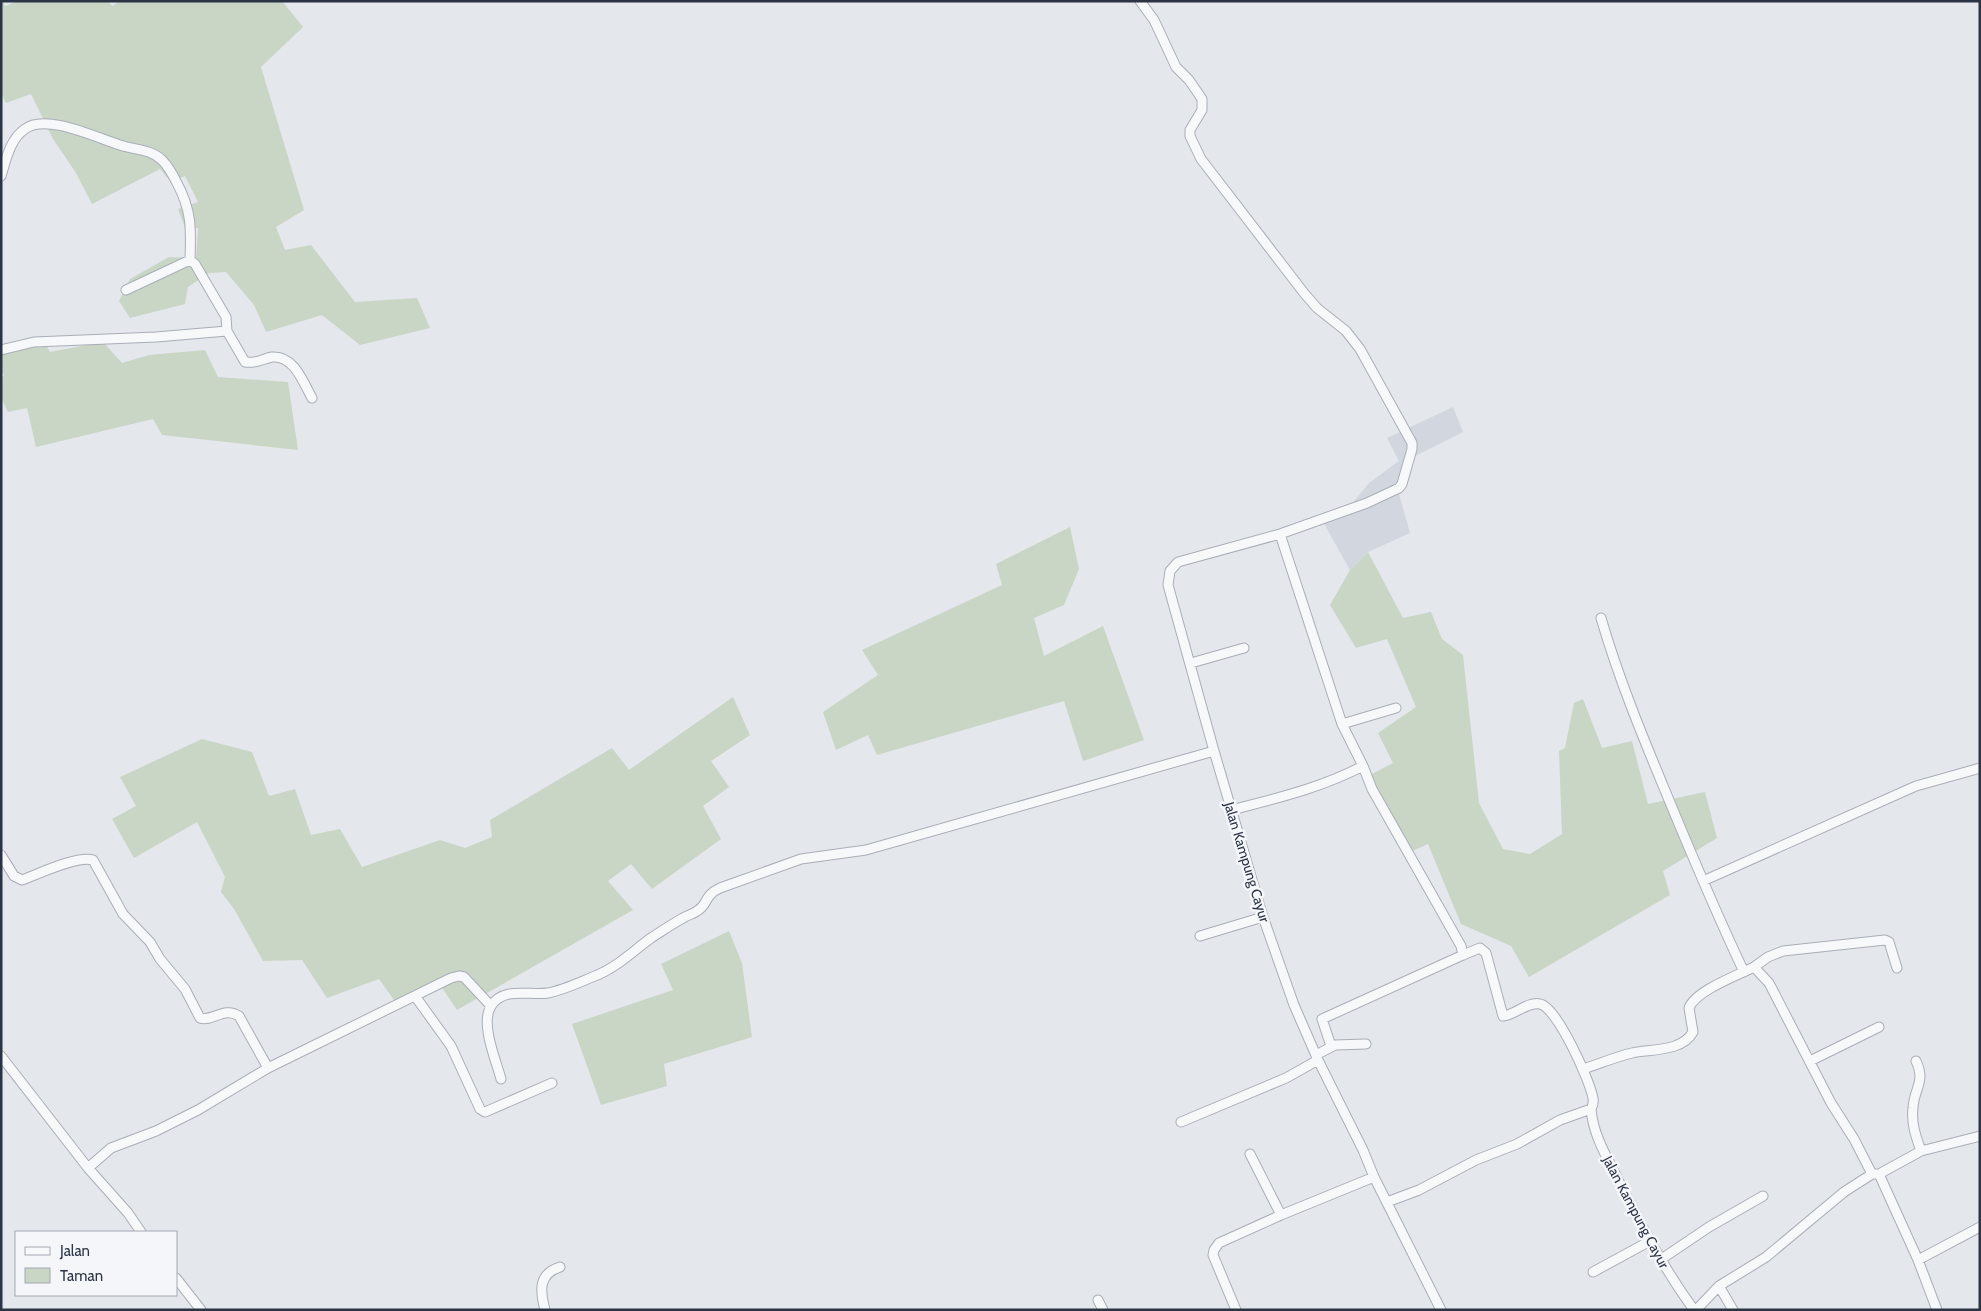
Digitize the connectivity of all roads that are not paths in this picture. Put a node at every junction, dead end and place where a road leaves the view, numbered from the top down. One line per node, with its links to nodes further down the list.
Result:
1 (1140, 1): 8 (street, Jalan Kampung Cayur)
2 (1, 176): 3 (street)
3 (190, 260): 4 (street); 5 (street)
4 (126, 290)
5 (227, 331): 6 (street); 7 (street)
6 (1, 350)
7 (312, 398)
8 (1280, 534): 11 (street, Jalan Kampung Cayur); 13 (street)
9 (1601, 618): 19 (street)
10 (1244, 648): 11 (street)
11 (1191, 663): 14 (street, Jalan Kampung Cayur)
12 (1396, 708): 13 (street)
13 (1342, 724): 15 (street)
14 (1214, 751): 17 (street, Jalan Kampung Cayur); 27 (street)
15 (1363, 766): 17 (street); 22 (street)
16 (1980, 768): 19 (street)
17 (1232, 810): 20 (street, Jalan Kampung Cayur)
18 (2, 861): 35 (street)
19 (1703, 881): 25 (street)
20 (1263, 917): 21 (street); 32 (street, Jalan Kampung Cayur)
21 (1200, 936)
22 (1463, 955): 30 (street); 36 (street, Jalan Kampung Cayur)
23 (1754, 967): 24 (street); 25 (street); 33 (street)
24 (1897, 968)
25 (1744, 972): 36 (street)
26 (415, 996): 27 (street); 35 (street); 38 (street)
27 (491, 1006): 37 (street)
28 (1879, 1027): 33 (street)
29 (1366, 1044): 30 (street)
30 (1331, 1046): 32 (street)
31 (1, 1056): 44 (street)
32 (1317, 1058): 40 (street); 46 (street, Jalan Kampung Cayur)
33 (1810, 1061): 45 (street)
34 (1916, 1061): 42 (street)
35 (268, 1068): 44 (street)
36 (1583, 1069): 39 (street, Jalan Kampung Cayur)
37 (501, 1079)
38 (552, 1083)
39 (1591, 1109): 48 (street); 52 (street, Jalan Kampung Cayur)
40 (1181, 1122)
41 (1980, 1136): 42 (street)
42 (1921, 1151): 45 (street)
43 (1250, 1154): 49 (street)
44 (95, 1163): 51 (street)
45 (1875, 1174): 54 (street); 58 (street)
46 (1374, 1177): 48 (street, Jalan Kampung Cayur); 49 (street)
47 (1764, 1196): 53 (street)
48 (1387, 1202): 64 (street, Jalan Kampung Cayur)
49 (1280, 1215): 63 (street)
50 (1980, 1228): 54 (street)
51 (139, 1231)
52 (1650, 1241): 53 (street, Jalan Kampung Cayur); 56 (street)
53 (1660, 1260): 65 (street, Jalan Kampung Cayur)
54 (1918, 1260): 67 (street)
55 (560, 1267): 61 (street)
56 (1593, 1272)
57 (178, 1281): 60 (street)
58 (1719, 1286): 65 (street); 66 (street)
59 (1098, 1300): 62 (street)
60 (201, 1310)
61 (545, 1310)
62 (1103, 1310)
63 (1236, 1310)
64 (1441, 1310)
65 (1695, 1310)
66 (1733, 1310)
67 (1937, 1310)

